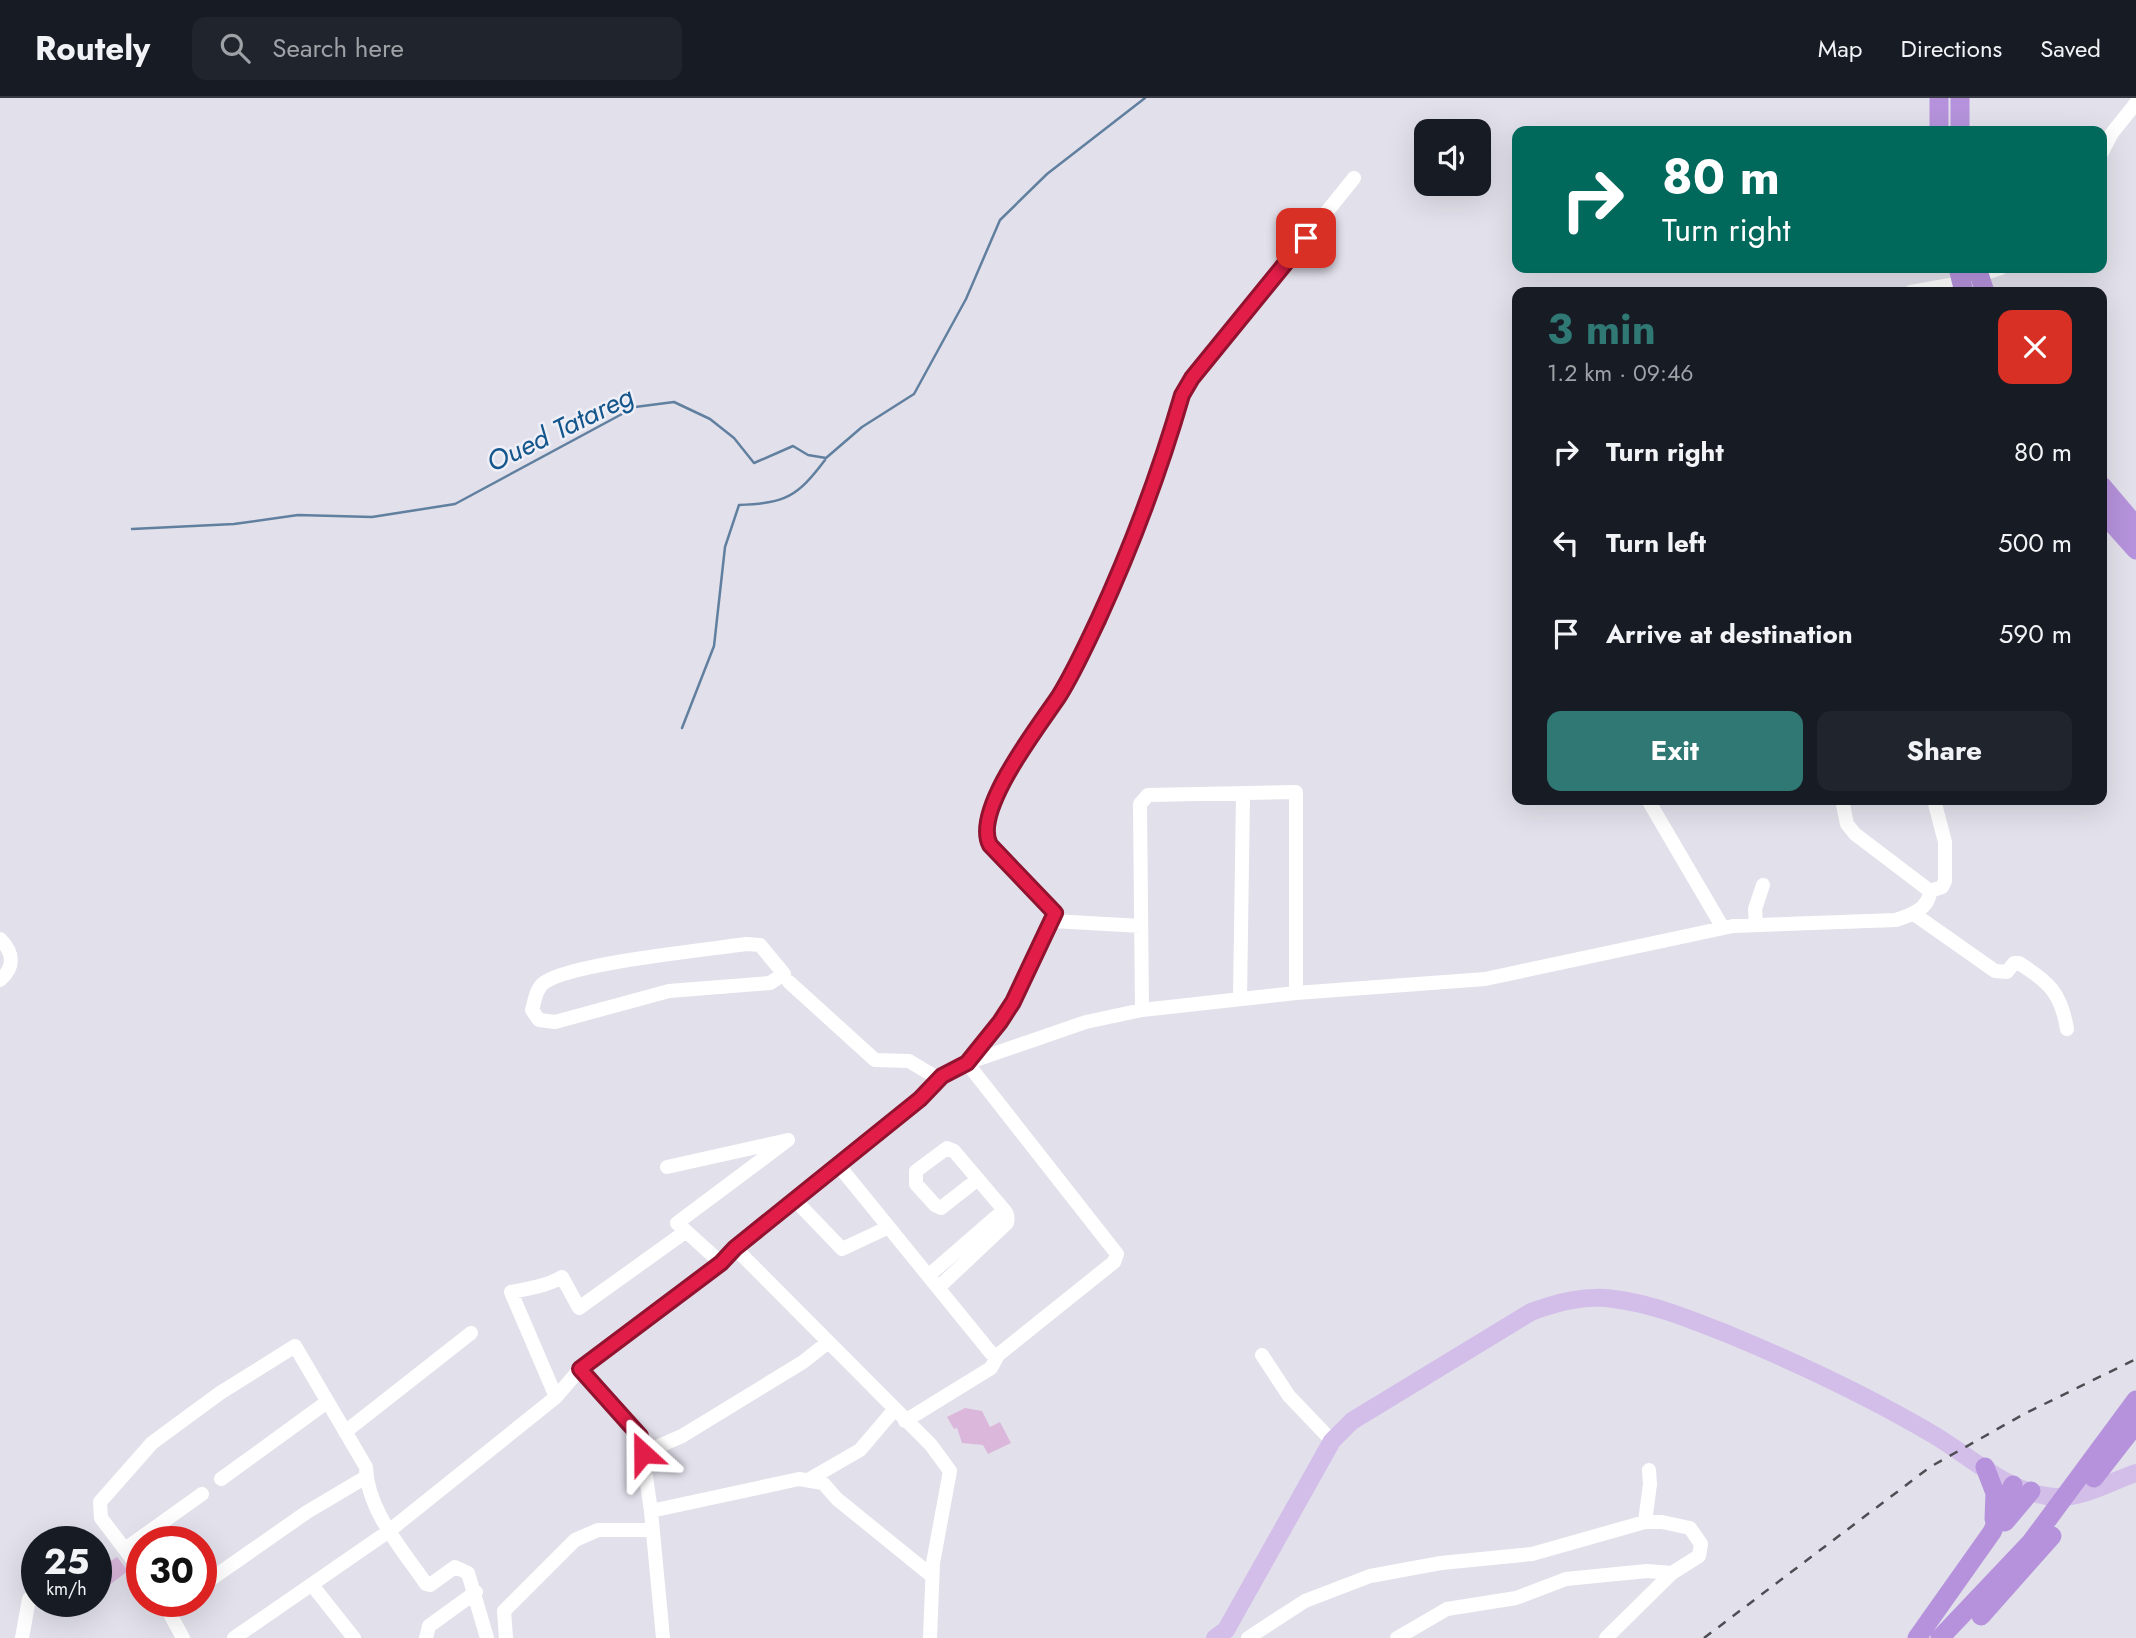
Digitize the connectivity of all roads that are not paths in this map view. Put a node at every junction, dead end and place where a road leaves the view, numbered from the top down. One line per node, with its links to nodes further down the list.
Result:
1 (1939, 98): 4 (highway)
2 (1960, 98): 5 (highway)
3 (2136, 103): 6 (street)
4 (1939, 126)
5 (1960, 126)
6 (2107, 145)
7 (1354, 178): 22 (street)
8 (1988, 273): 9 (street)
9 (1971, 280): 10 (street)
10 (1936, 287)
11 (2107, 492): 13 (highway)
12 (2107, 518): 14 (highway)
13 (2136, 526)
14 (2136, 550)
15 (1243, 795): 24 (street); 29 (street); 30 (street)
16 (1650, 805): 25 (street)
17 (1843, 805): 20 (street)
18 (1935, 805): 20 (street)
19 (1763, 885): 23 (street)
20 (1930, 891): 21 (street)
21 (1914, 914): 23 (street); 32 (street)
22 (1053, 921): 24 (street); 33 (street)
23 (1756, 925): 25 (street)
24 (1140, 926): 31 (street)
25 (1723, 928): 29 (street)
26 (0, 939): 28 (street)
27 (786, 978): 27 (street); 34 (street)
28 (0, 980)
29 (1296, 993): 30 (street)
30 (1240, 999): 31 (street)
31 (1142, 1010): 33 (street)
32 (2067, 1030)
33 (967, 1063): 34 (street); 46 (street)
34 (939, 1079): 35 (street)
35 (839, 1166): 38 (street); 39 (street)
36 (667, 1167): 40 (street)
37 (978, 1179): 37 (street); 43 (street)
38 (795, 1200): 39 (street); 41 (street)
39 (889, 1227): 43 (street)
40 (685, 1233): 42 (street); 49 (street)
41 (735, 1248): 42 (street); 45 (street)
42 (721, 1263): 48 (street)
43 (933, 1282): 46 (street)
44 (471, 1333): 55 (street)
45 (827, 1343): 52 (street); 58 (street)
46 (998, 1356): 53 (street)
47 (1262, 1356): 56 (street)
48 (580, 1369): 49 (street); 58 (street)
49 (556, 1396): 70 (street)
50 (2136, 1399): 57 (highway)
51 (327, 1402): 55 (street); 63 (street); 72 (street)
52 (894, 1410): 53 (street); 64 (street)
53 (905, 1421): 75 (street)
54 (2136, 1423): 57 (highway)
55 (345, 1432): 62 (street)
56 (1332, 1441): 59 (main road); 90 (main road)
57 (2113, 1443): 78 (highway); 96 (highway)
58 (643, 1453): 67 (street)
59 (1982, 1465): 65 (main road); 71 (highway)
60 (1649, 1471): 68 (street)
61 (2136, 1473): 65 (main road)
62 (366, 1477): 70 (street); 74 (street)
63 (221, 1479)
64 (808, 1480): 67 (street); 75 (street)
65 (2027, 1490): 71 (highway); 78 (highway)
66 (202, 1494): 72 (street)
67 (651, 1511): 69 (street)
68 (1645, 1522): 73 (street); 91 (street)
69 (652, 1530): 87 (street); 88 (street)
70 (389, 1531): 76 (street); 77 (street)
71 (1992, 1532): 94 (highway)
72 (125, 1549)
73 (1672, 1573): 92 (street); 93 (street)
74 (217, 1575)
75 (932, 1576): 89 (street)
76 (312, 1586): 83 (street); 84 (street)
77 (475, 1592): 85 (street); 86 (street)
78 (1976, 1602): 95 (highway)
79 (26, 1617): 81 (street)
80 (172, 1617): 82 (street)
81 (22, 1638)
82 (183, 1638)
83 (234, 1638)
84 (354, 1638)
85 (426, 1638)
86 (487, 1638)
87 (506, 1638)
88 (663, 1638)
89 (930, 1638)
90 (1215, 1638)
91 (1248, 1638)
92 (1398, 1638)
93 (1606, 1638)
94 (1916, 1638)
95 (1940, 1638)
96 (1959, 1638)

